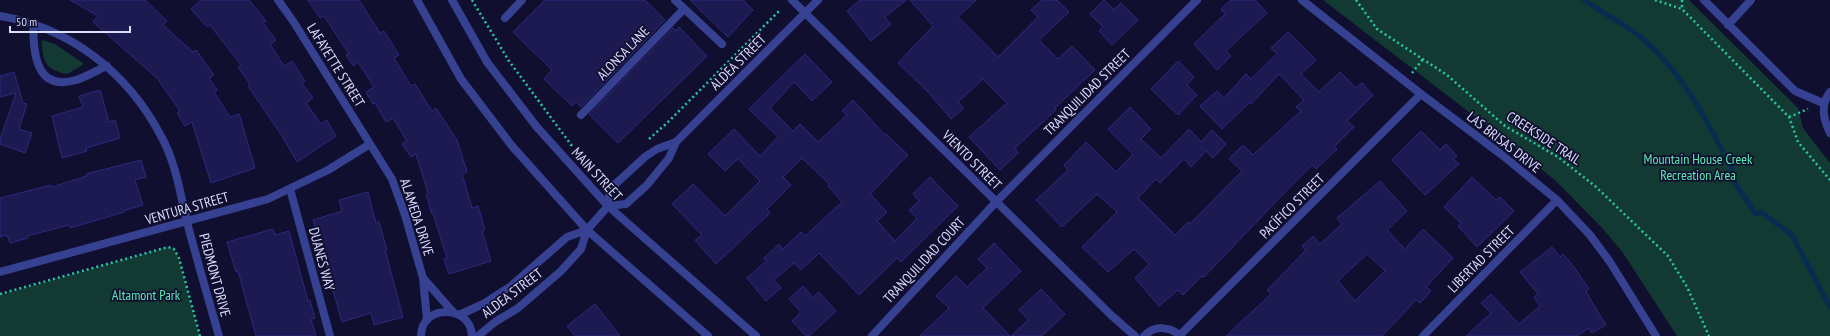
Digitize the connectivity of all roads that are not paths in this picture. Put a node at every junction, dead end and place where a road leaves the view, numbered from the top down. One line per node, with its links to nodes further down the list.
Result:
1 (278, 0): 26 (street, LAFAYETTE STREET)
2 (416, 0): 32 (street)
3 (452, 0): 30 (street, MAIN STREET)
4 (522, 0): 15 (street)
5 (675, 0): 12 (street)
6 (792, 0): 13 (street, VIENTO STREET)
7 (818, 0): 13 (street, ALDEA STREET)
8 (1197, 0): 29 (street, TRANQUILIDAD STREET)
9 (1302, 0): 21 (street, LAS BRISAS DRIVE)
10 (1704, 0): 16 (street)
11 (1751, 0): 16 (street)
12 (684, 9): 18 (street); 23 (street, ALONSA LANE)
13 (805, 13): 25 (street, ALDEA STREET); 29 (street, VIENTO STREET)
14 (0, 16): 17 (street, PIEDMONT DRIVE)
15 (505, 18)
16 (1728, 24): 22 (street)
17 (33, 25): 19 (street, PIEDMONT DRIVE); 19 (street)
18 (722, 44)
19 (106, 66): 31 (street, PIEDMONT DRIVE)
20 (1830, 92): 22 (street)
21 (1421, 94): 28 (street, LAS BRISAS DRIVE); 48 (street, PACÍFICO STREET)
22 (1824, 104): 24 (street)
23 (582, 115)
24 (1830, 133)
25 (676, 142): 30 (street, ALDEA STREET); 30 (street, ALDEA STREET)
26 (370, 144): 27 (street, VENTURA STREET); 34 (street, ALAMEDA DRIVE)
27 (290, 189): 31 (street, VENTURA STREET); 40 (street, DUANES WAY)
28 (1557, 200): 38 (street, LIBERTAD STREET); 49 (street, LAS BRISAS DRIVE)
29 (996, 202): 45 (street, TRANQUILIDAD COURT); 46 (street, VIENTO STREET)
30 (608, 206): 32 (street, ALDEA STREET); 44 (street, MAIN STREET)
31 (187, 221): 33 (street, VENTURA STREET); 39 (street, PIEDMONT DRIVE)
32 (587, 230): 35 (street, ALDEA STREET); 42 (street, ALDEA STREET); 43 (street)
33 (0, 272)
34 (423, 278): 35 (street, ALAMEDA DRIVE); 36 (street, ALAMEDA DRIVE)
35 (456, 313): 36 (street, ALDEA STREET); 41 (street, ALAMEDA DRIVE)
36 (427, 320): 37 (street)
37 (420, 335)
38 (1427, 335)
39 (219, 336)
40 (330, 336)
41 (472, 336)
42 (478, 336)
43 (708, 336)
44 (756, 336)
45 (872, 336)
46 (1135, 336)
47 (1144, 336): 48 (street, PACÍFICO STREET)
48 (1181, 336)
49 (1656, 336)

